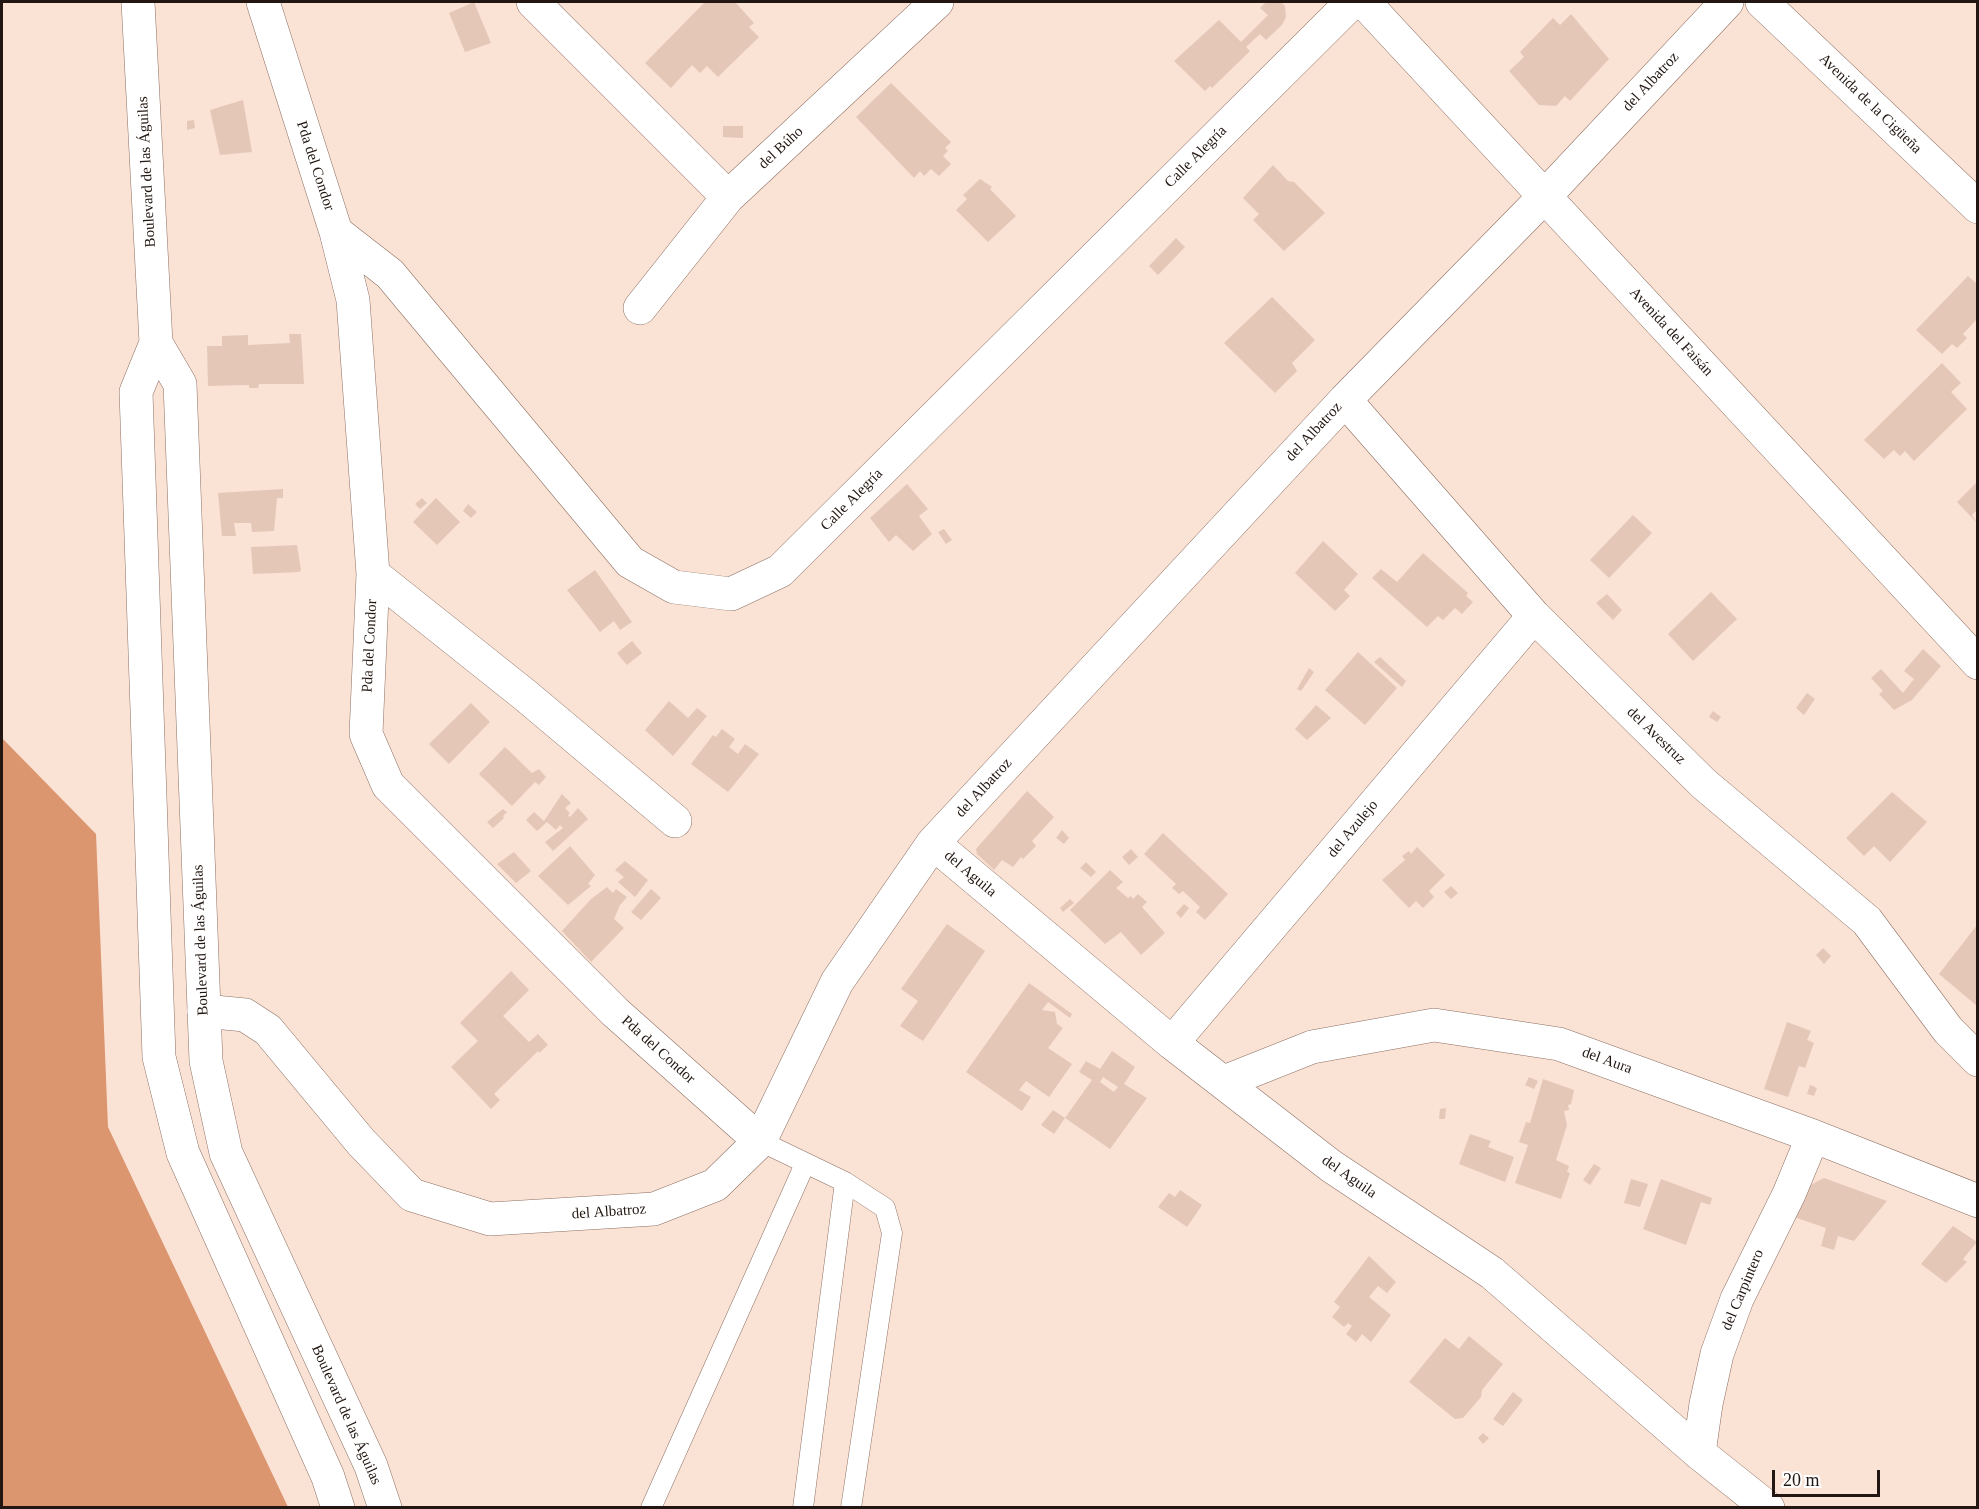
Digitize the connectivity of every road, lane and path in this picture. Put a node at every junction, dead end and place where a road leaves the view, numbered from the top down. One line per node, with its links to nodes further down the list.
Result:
1 (138, 2): 14 (street, Boulevard de las Águilas)
2 (263, 2): 12 (street, Pda del Condor)
3 (533, 2): 10 (street)
4 (1352, 2): 12 (street, Calle Alegría)
5 (1364, 2): 9 (street, Avenida del Faisán)
6 (1727, 2): 9 (street, del Albatroz)
7 (1762, 2): 11 (street, Avenida de la Cigüeña)
8 (934, 3): 10 (street, del Búho)
9 (1545, 196): 15 (street, del Albatroz); 18 (street, Avenida del Faisán)
10 (728, 197): 13 (street, del Búho)
11 (1977, 207)
12 (336, 232): 16 (street, Pda del Condor)
13 (640, 308)
14 (156, 343): 21 (street, Boulevard de las Águilas); 31 (street, Boulevard de las Águilas)
15 (1345, 400): 17 (street, del Avestruz); 20 (street, del Albatroz)
16 (373, 574): 19 (street); 26 (street, Pda del Condor)
17 (1534, 616): 22 (street, del Azulejo); 23 (street, del Avestruz)
18 (1977, 663)
19 (675, 821)
20 (933, 843): 22 (street, del Aguila); 26 (street, del Albatroz)
21 (204, 1011): 26 (street, del Albatroz); 32 (street, Boulevard de las Águilas)
22 (1172, 1043): 24 (street, del Aguila)
23 (1977, 1060)
24 (1224, 1082): 25 (street, del Aura); 30 (street, del Aguila)
25 (1813, 1136): 29 (street, del Aura); 30 (street, del Carpintero)
26 (760, 1141): 27 (lane)
27 (805, 1164): 28 (lane); 33 (lane)
28 (845, 1182): 34 (lane); 35 (lane)
29 (1977, 1201)
30 (1699, 1453): 36 (street, del Aguila)
31 (338, 1508)
32 (385, 1508)
33 (651, 1508)
34 (803, 1508)
35 (851, 1508)
36 (1768, 1508)

